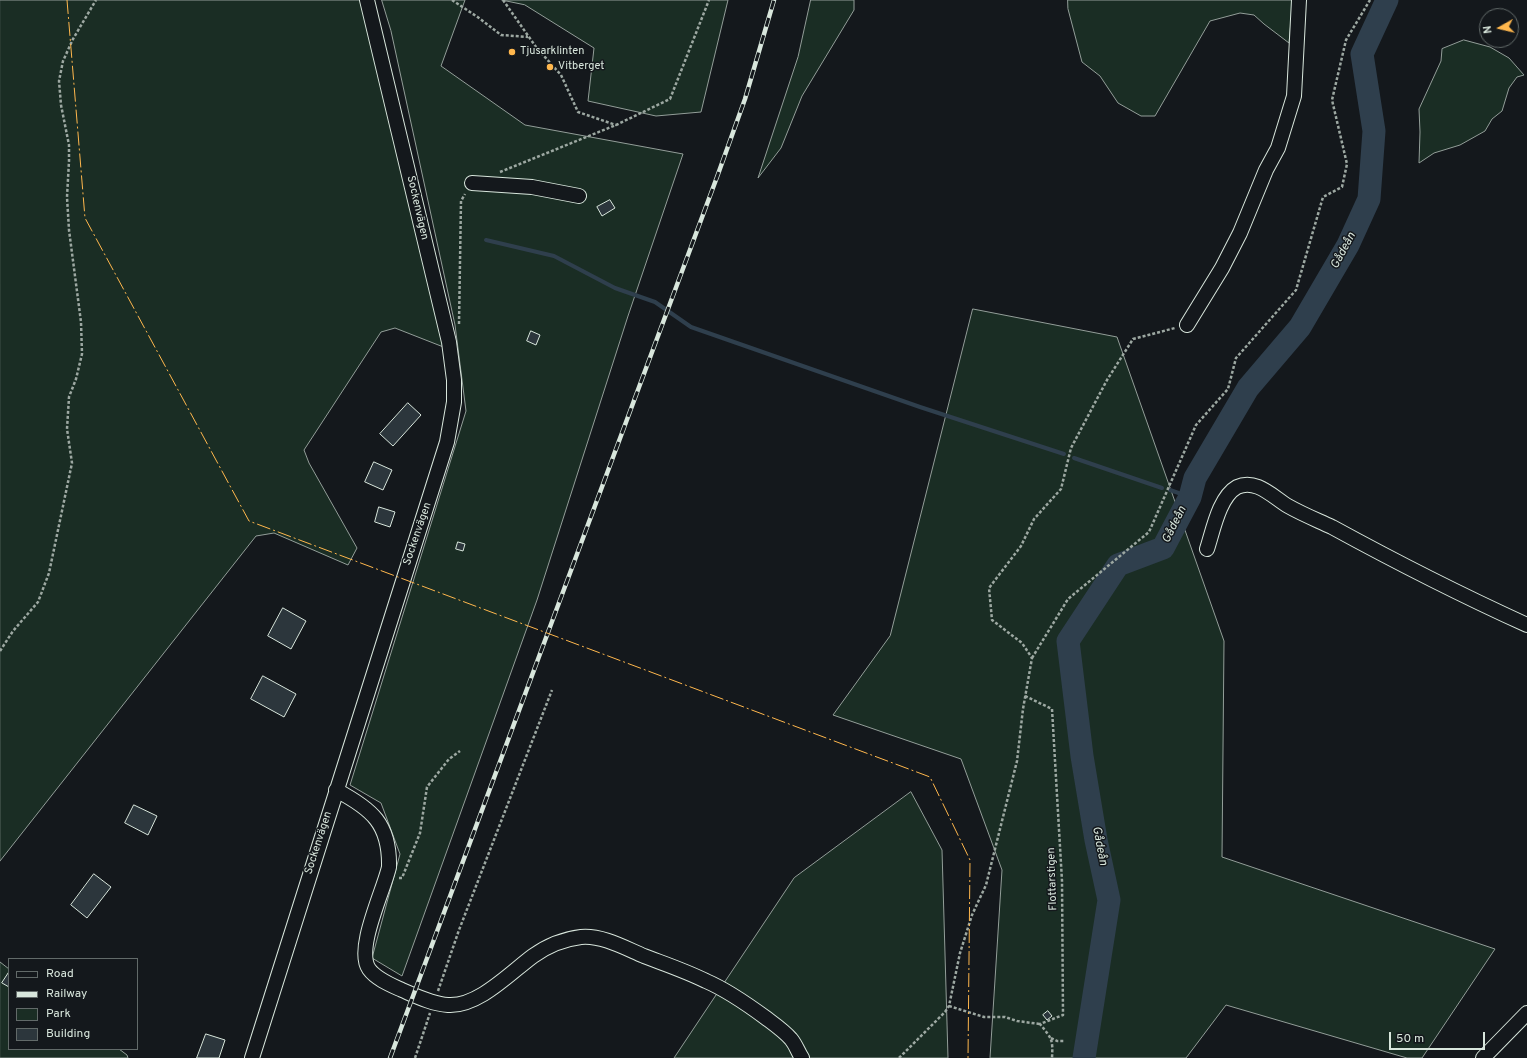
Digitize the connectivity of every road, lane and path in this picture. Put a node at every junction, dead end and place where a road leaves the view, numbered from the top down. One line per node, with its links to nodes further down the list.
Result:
1 (96, 0): 17 (path)
2 (367, 0): 14 (street, Sockenvägen)
3 (452, 0): 8 (path)
4 (503, 0): 8 (path)
5 (709, 0): 9 (path)
6 (1299, 0): 13 (street)
7 (1370, 0): 18 (path)
8 (528, 37): 9 (path)
9 (616, 125): 10 (path)
10 (493, 174)
11 (472, 183): 12 (street); 14 (path)
12 (580, 196)
13 (1187, 325): 18 (path)
14 (449, 342): 22 (street, Sockenvägen)
15 (1208, 549): 16 (street)
16 (1527, 626)
17 (0, 651)
18 (1032, 658): 20 (path)
19 (552, 690): 24 (path)
20 (1025, 696): 25 (path); 27 (path, Flottarstigen)
21 (460, 751): 23 (path)
22 (336, 790): 23 (street); 30 (street, Sockenvägen)
23 (386, 879): 24 (street)
24 (434, 1002): 31 (path); 32 (street)
25 (949, 1006): 27 (path); 33 (path)
26 (1527, 1012): 35 (street)
27 (1040, 1024): 28 (path)
28 (1051, 1038): 29 (path); 34 (path)
29 (1065, 1041)
30 (252, 1058)
31 (415, 1058)
32 (802, 1058)
33 (900, 1058)
34 (1052, 1058)
35 (1483, 1058)

